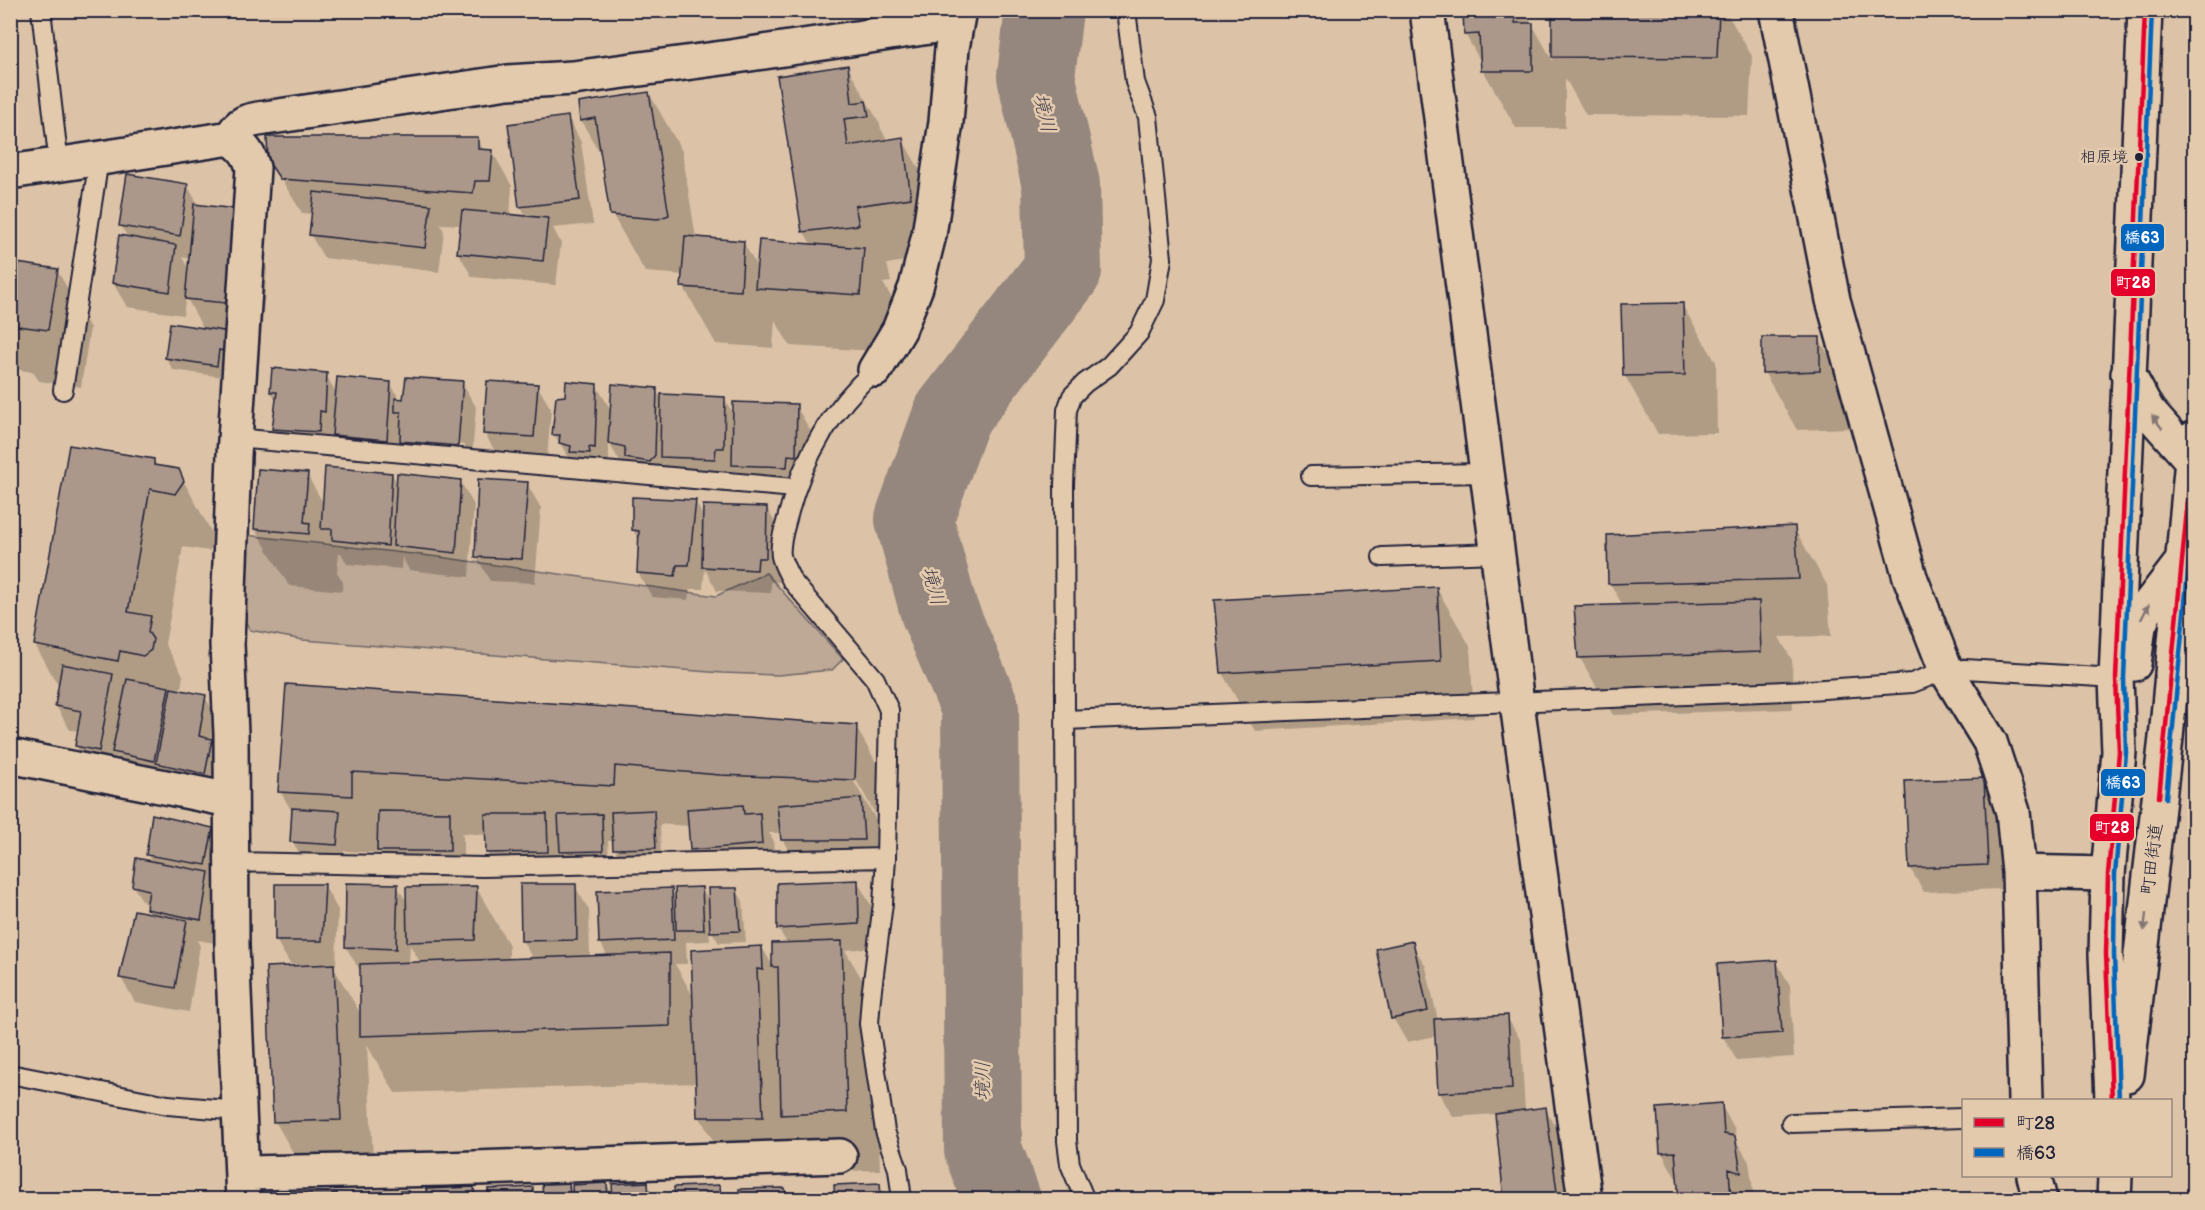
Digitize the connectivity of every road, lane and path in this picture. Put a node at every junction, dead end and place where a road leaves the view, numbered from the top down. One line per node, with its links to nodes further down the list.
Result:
1 (41, 10): 9 (lane)
2 (1126, 10): 26 (lane)
3 (1427, 10): 16 (street)
4 (1776, 10): 23 (street)
5 (2145, 10): 12 (street)
6 (958, 17): 7 (street); 11 (street)
7 (231, 138): 8 (street); 14 (street)
8 (99, 159): 9 (street); 13 (lane)
9 (58, 165): 10 (street)
10 (10, 172)
11 (876, 370): 18 (lane)
12 (2128, 374): 15 (street, one-way to 12); 24 (street)
13 (63, 390)
14 (236, 438): 18 (lane); 30 (street)
15 (2194, 454): 20 (street, 町田街道)
16 (1487, 473): 17 (lane); 19 (street)
17 (1311, 476)
18 (795, 488): 31 (lane)
19 (1497, 553): 21 (lane); 25 (street)
20 (2189, 553): 27 (street, 町田街道); 28 (street, one-way to 20)
21 (1382, 557)
22 (2194, 662): 27 (street)
23 (1946, 670): 24 (lane); 25 (lane); 33 (street)
24 (2116, 678): 28 (street)
25 (1517, 703): 26 (lane); 47 (street)
26 (1065, 720): 46 (lane)
27 (2166, 738): 38 (street, 町田街道, one-way to 38)
28 (2119, 752): 34 (street)
29 (10, 756): 30 (street)
30 (230, 800): 32 (street)
31 (886, 858): 32 (lane); 45 (lane)
32 (231, 862): 39 (street)
33 (2019, 873): 34 (street); 36 (street)
34 (2108, 874): 37 (street)
35 (10, 1074): 39 (lane)
36 (2025, 1099)
37 (2112, 1099)
38 (2124, 1099)
39 (239, 1111): 44 (street)
40 (1962, 1118): 41 (lane)
41 (1791, 1123)
42 (840, 1156): 44 (street)
43 (2034, 1177): 48 (street)
44 (242, 1186)
45 (902, 1200)
46 (1085, 1200)
47 (1585, 1200)
48 (2040, 1200)

